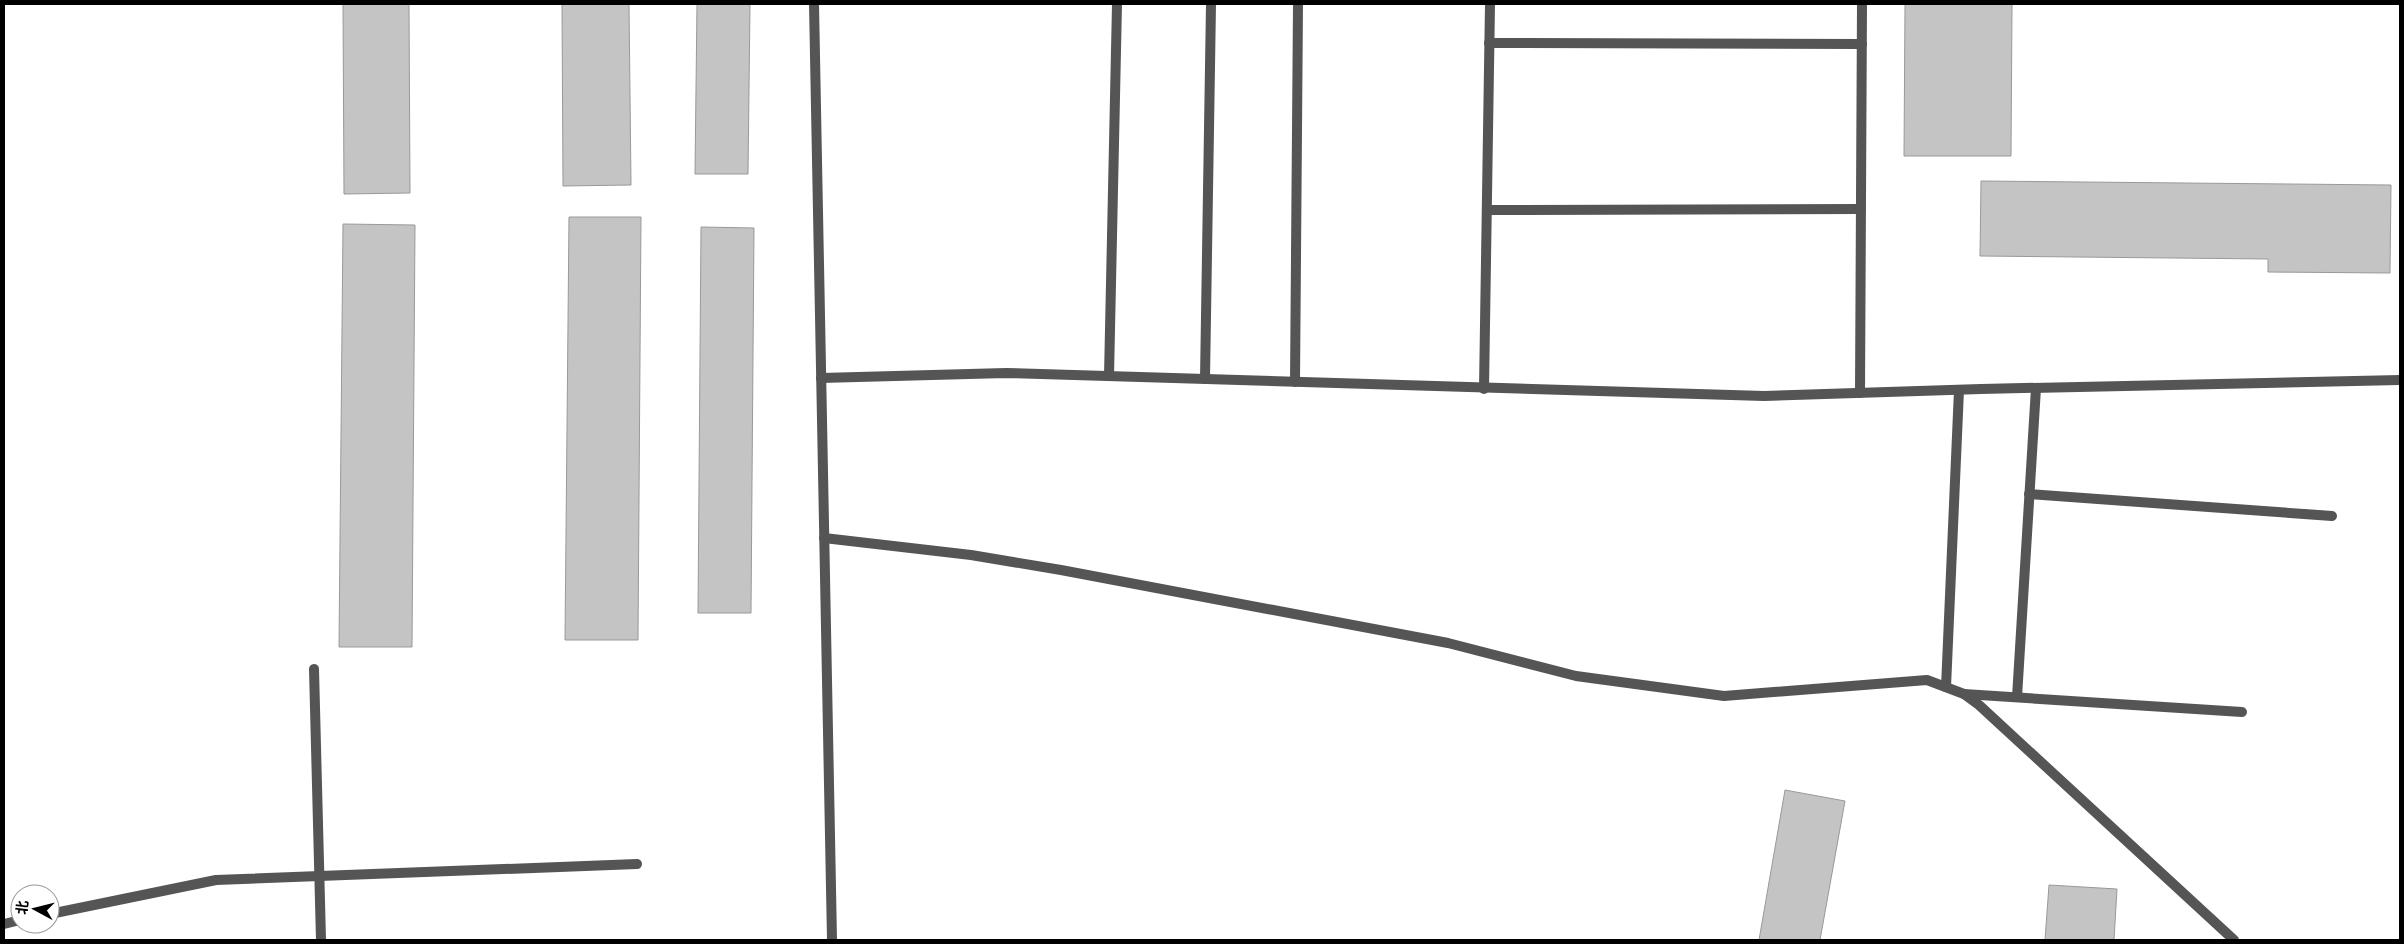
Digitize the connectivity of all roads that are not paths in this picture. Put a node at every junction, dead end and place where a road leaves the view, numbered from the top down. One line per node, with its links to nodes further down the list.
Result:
1 (814, 4): 12 (street)
2 (1117, 4): 11 (street)
3 (1211, 4): 13 (street)
4 (1298, 4): 15 (street)
5 (1490, 4): 7 (street)
6 (1862, 4): 8 (street)
7 (1490, 43): 8 (street); 10 (street)
8 (1862, 44): 9 (street)
9 (1861, 209): 10 (street); 19 (street)
10 (1487, 210): 17 (street)
11 (1110, 376): 12 (street); 13 (street)
12 (821, 378): 22 (street)
13 (1205, 379): 15 (street)
14 (2400, 380): 16 (street)
15 (1295, 382): 17 (street)
16 (2036, 388): 18 (street); 20 (street)
17 (1484, 389): 19 (street)
18 (1959, 390): 19 (street); 24 (street)
19 (1860, 393)
20 (2029, 494): 21 (street); 26 (street)
21 (2332, 516)
22 (824, 538): 24 (street); 32 (street)
23 (314, 669): 29 (street)
24 (1946, 687): 25 (street)
25 (1964, 694): 26 (street); 33 (street)
26 (2017, 697): 27 (street)
27 (2242, 712)
28 (637, 864): 29 (street)
29 (318, 877): 30 (street); 31 (street)
30 (60, 912)
31 (320, 940)
32 (832, 940)
33 (2234, 940)

